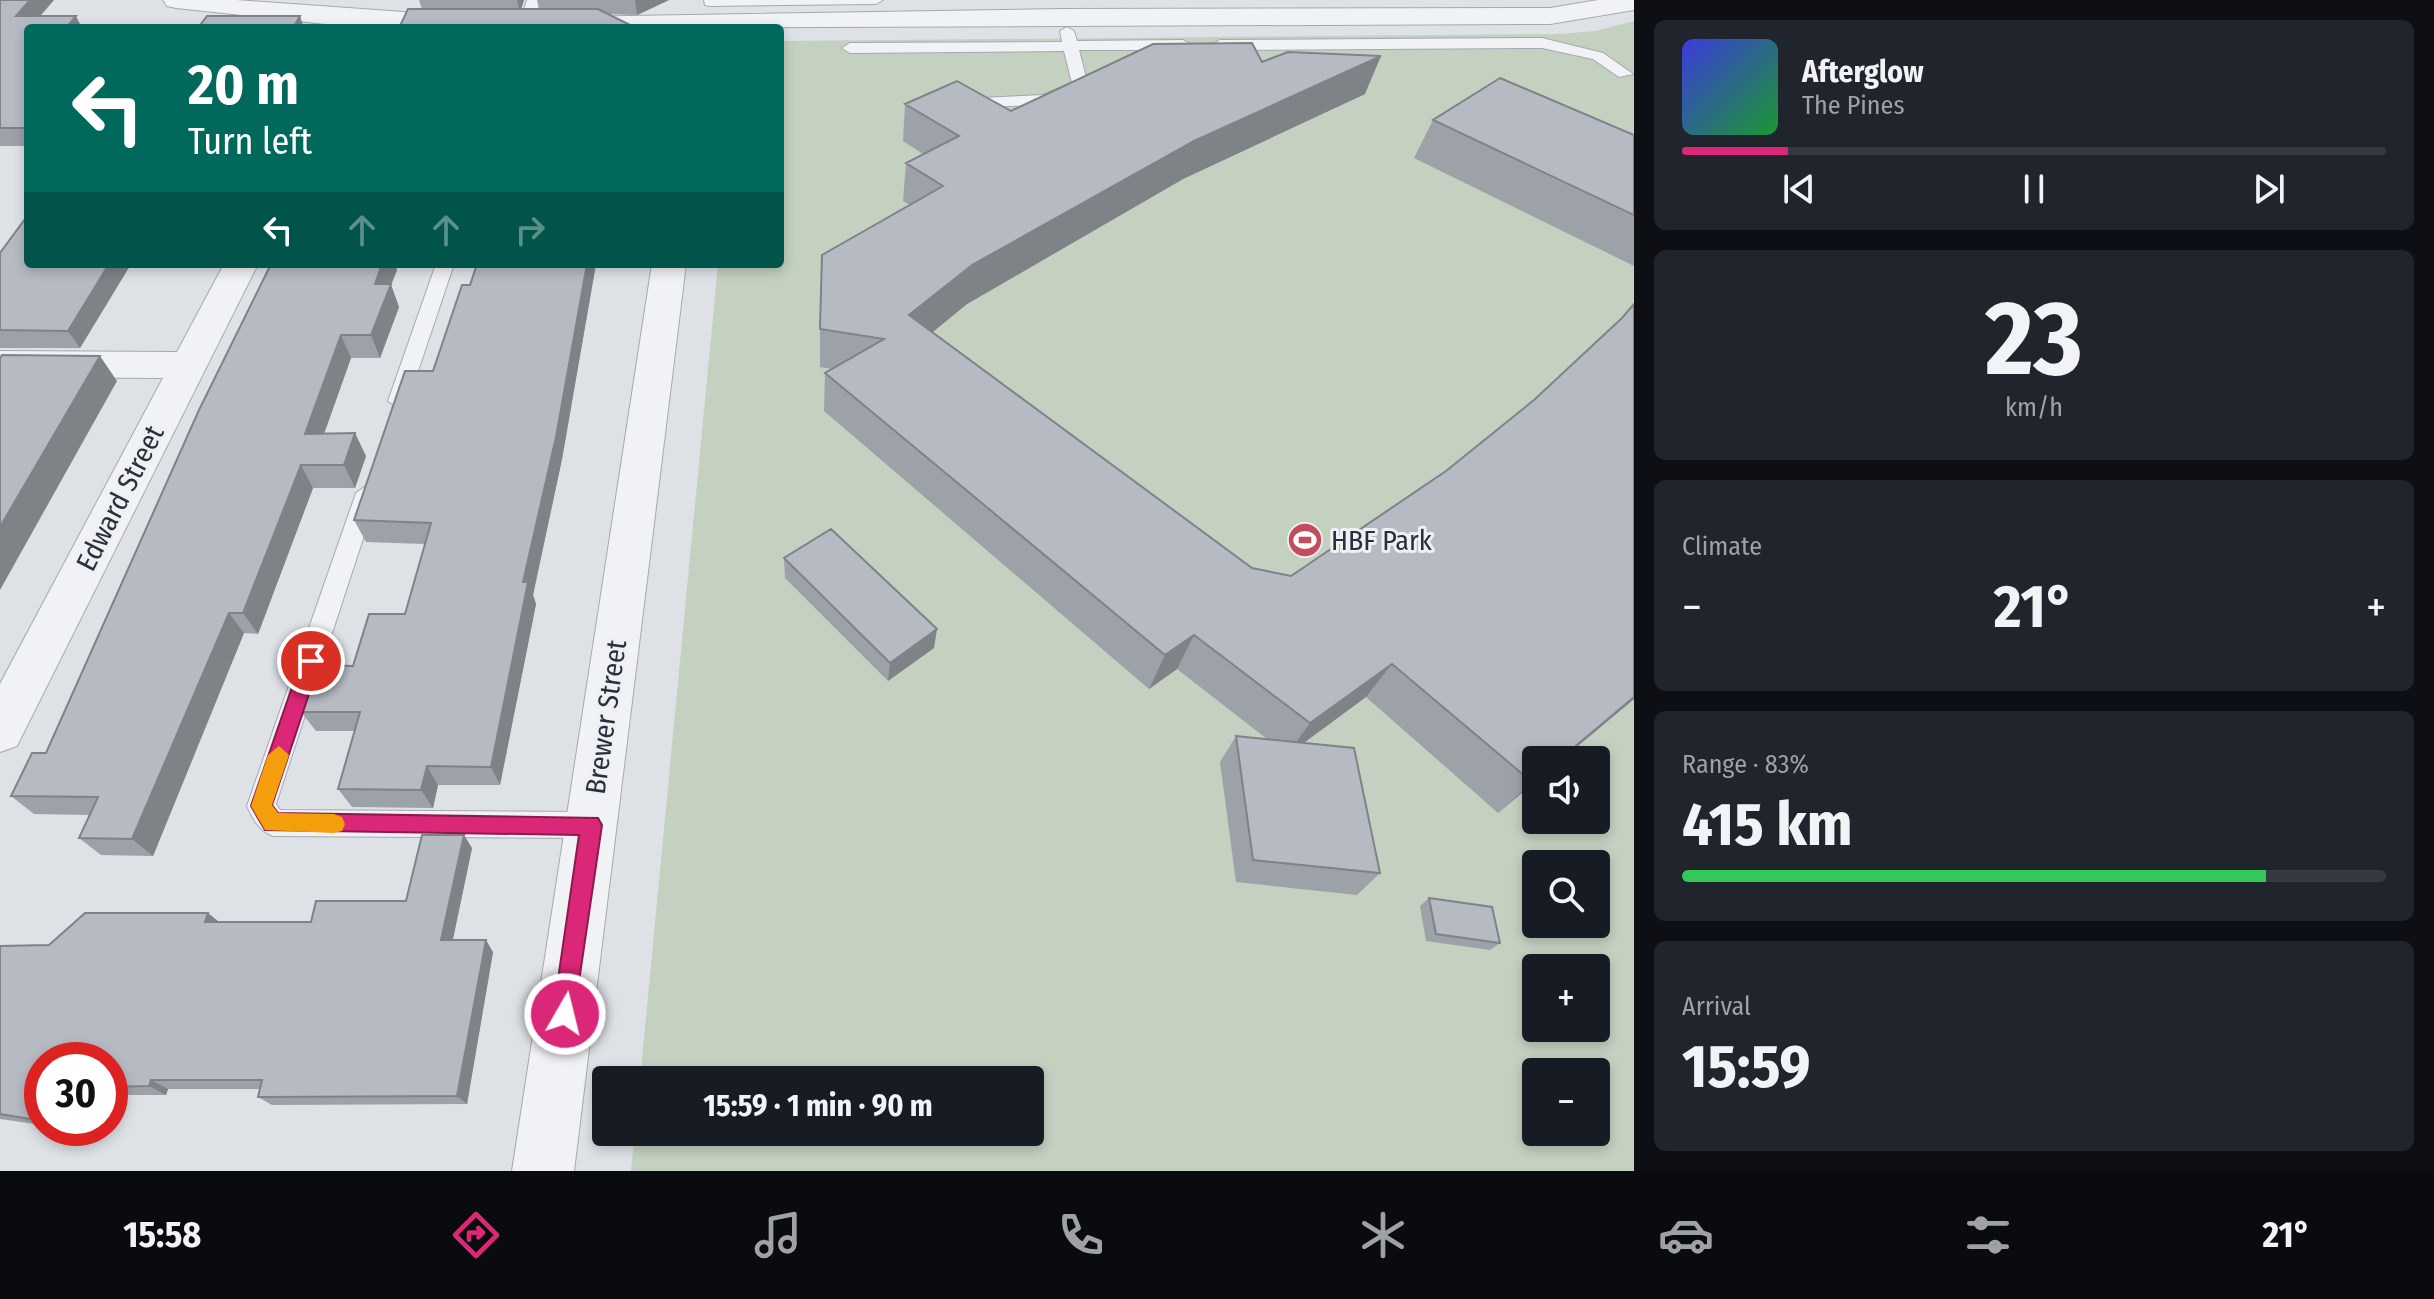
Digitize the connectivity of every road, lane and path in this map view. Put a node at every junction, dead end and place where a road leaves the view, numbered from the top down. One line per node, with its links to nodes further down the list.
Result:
1 (176, 0): 8 (street)
2 (876, 0): 7 (lane)
3 (1594, 0): 6 (street)
4 (1634, 2): 6 (street)
5 (1517, 8): 6 (street); 9 (street)
6 (1567, 13)
7 (708, 14): 9 (street); 10 (street)
8 (367, 16): 10 (street)
9 (1063, 17): 11 (lane)
10 (528, 18)
11 (1073, 45): 12 (lane); 13 (lane); 14 (lane)
12 (850, 48)
13 (1625, 74)
14 (959, 102)
15 (239, 268): 19 (street, Edward Street)
16 (444, 268): 20 (lane)
17 (668, 268): 23 (street, Brewer Street)
18 (0, 364): 19 (street)
19 (189, 365): 22 (street, Edward Street)
20 (392, 420)
21 (377, 463): 23 (lane)
22 (0, 731)
23 (591, 825): 24 (street, Brewer Street)
24 (543, 1171)

